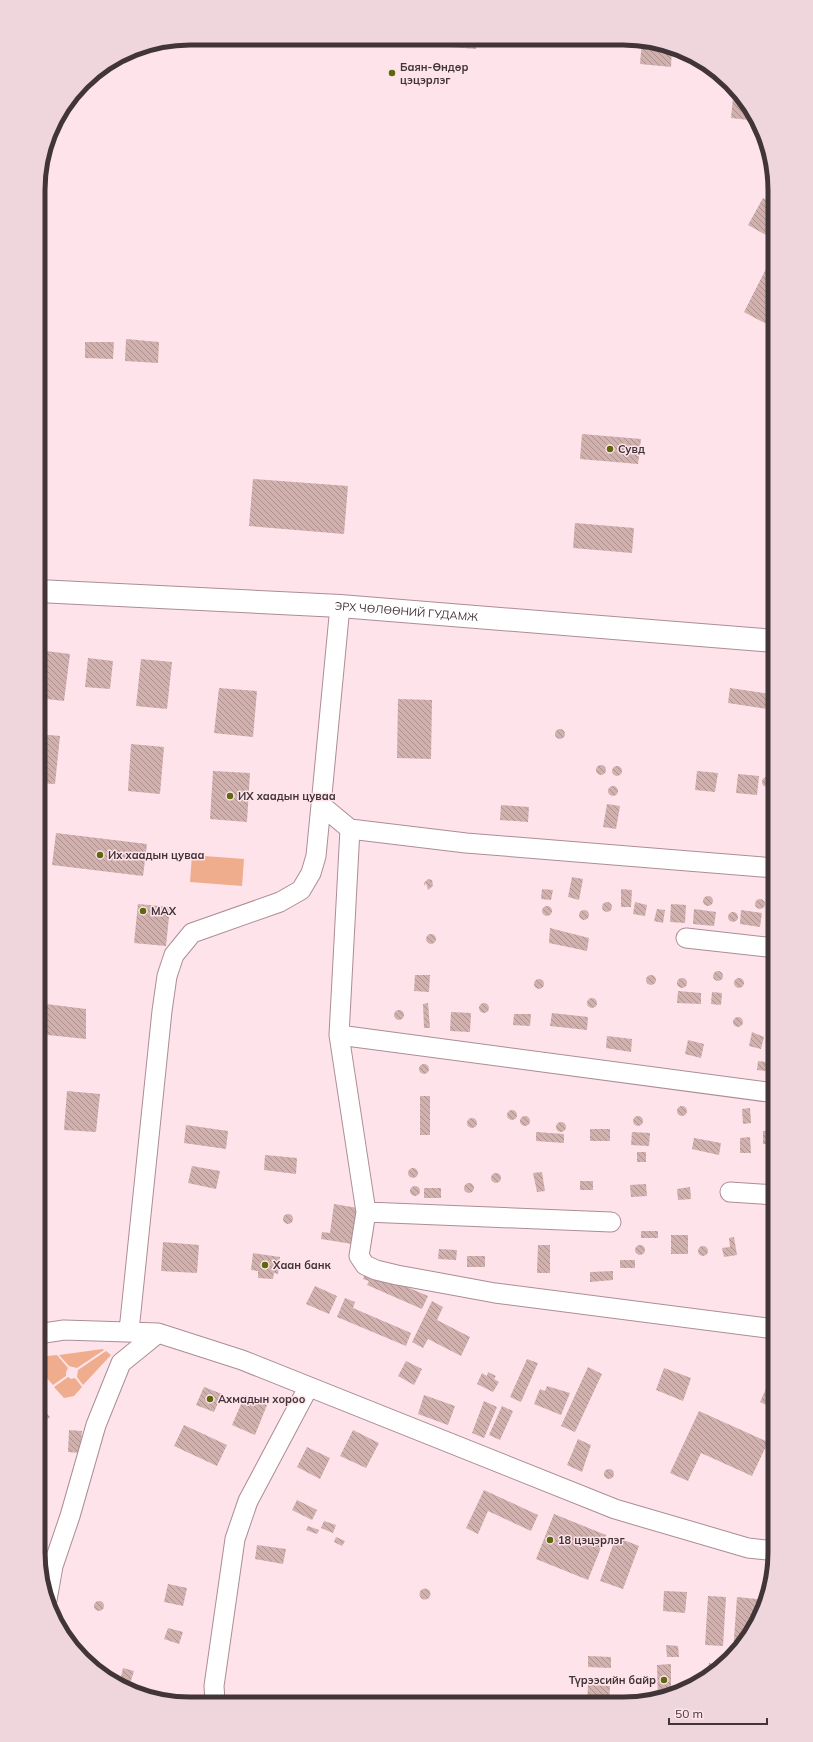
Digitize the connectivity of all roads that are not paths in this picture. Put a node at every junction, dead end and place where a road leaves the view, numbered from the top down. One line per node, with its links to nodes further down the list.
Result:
1 (45, 591): 2 (main road, ЭРХ ЧӨЛӨӨНИЙ ГУДАМЖ)
2 (340, 606): 3 (main road, ЭРХ ЧӨЛӨӨНИЙ ГУДАМЖ); 4 (street)
3 (768, 640)
4 (321, 805): 5 (street); 16 (street)
5 (350, 829): 6 (street); 9 (street)
6 (768, 867)
7 (686, 938): 8 (street)
8 (768, 947)
9 (339, 1035): 10 (street); 13 (street)
10 (768, 1092)
11 (730, 1192): 12 (street)
12 (768, 1195)
13 (366, 1212): 14 (street); 15 (street)
14 (611, 1222)
15 (768, 1328)
16 (129, 1331): 17 (street); 18 (street)
17 (45, 1333)
18 (158, 1333): 19 (street); 21 (street)
19 (308, 1388): 20 (street); 22 (street)
20 (768, 1550)
21 (49, 1587)
22 (215, 1697)

